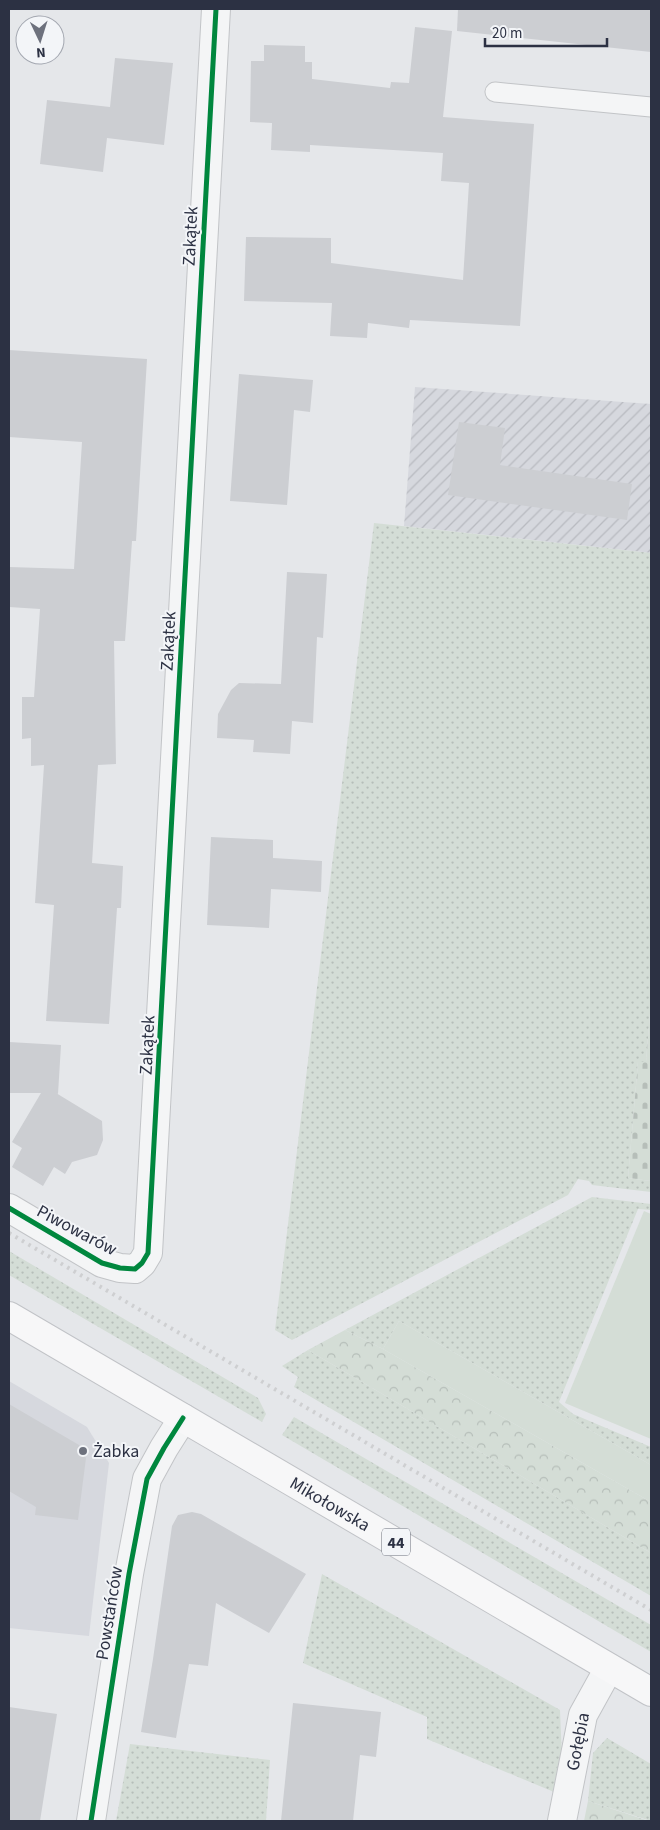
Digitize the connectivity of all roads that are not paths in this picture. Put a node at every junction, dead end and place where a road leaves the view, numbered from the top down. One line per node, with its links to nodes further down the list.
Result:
1 (216, 9): 5 (street, Zakątek)
2 (496, 92): 3 (lane)
3 (651, 107)
4 (9, 1208): 5 (street, Piwowarów)
5 (134, 1269)
6 (9, 1316): 7 (main road, Mikołowska / 44)
7 (183, 1418): 8 (main road, Mikołowska / 44); 10 (street, Powstańców)
8 (609, 1668): 9 (main road, Mikołowska / 44); 11 (street, Gołębia)
9 (651, 1692)
10 (91, 1821)
11 (562, 1821)

